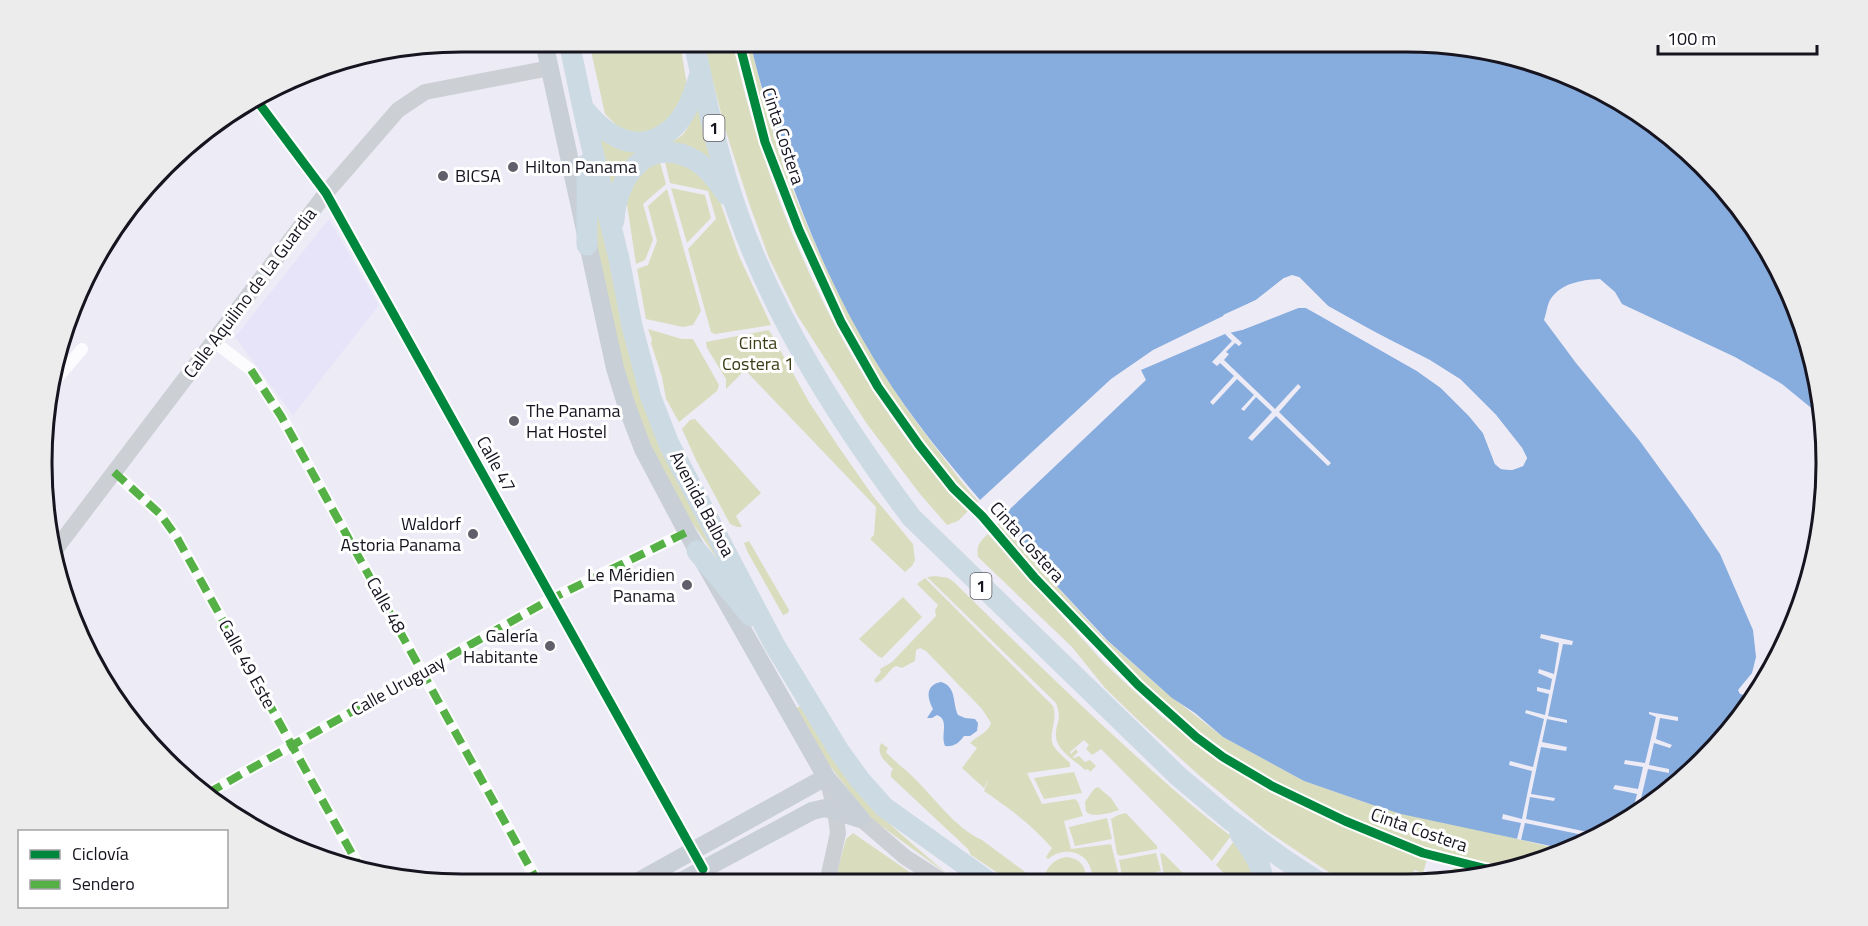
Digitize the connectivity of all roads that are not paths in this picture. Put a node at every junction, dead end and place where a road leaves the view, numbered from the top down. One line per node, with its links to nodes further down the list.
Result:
1 (546, 52): 4 (main road, Avenida Balboa)
2 (571, 52): 7 (highway, Avenida Balboa)
3 (696, 52): 5 (highway, 1)
4 (550, 68): 8 (street, Calle Aquilino de La Guardia); 10 (main road, Avenida Balboa)
5 (700, 74): 7 (highway); 9 (highway, 1)
6 (261, 106): 8 (street, Calle 47)
7 (585, 118): 10 (highway); 11 (highway, Avenida Balboa)
8 (326, 193): 12 (street, Calle Aquilino de La Guardia); 19 (street, Calle 47)
9 (738, 214): 11 (highway); 28 (highway, 1)
10 (587, 244): 16 (main road, Avenida Balboa)
11 (619, 260): 20 (highway, Avenida Balboa)
12 (213, 341): 15 (street, Calle Aquilino de La Guardia); 21 (street, Calle 48)
13 (82, 349): 14 (street)
14 (63, 372)
15 (114, 472): 17 (street, Calle Aquilino de La Guardia); 22 (street, Calle 49 Este)
16 (687, 532): 18 (main road, Avenida Balboa); 19 (street, Calle Uruguay)
17 (60, 543)
18 (698, 551): 20 (highway); 23 (main road, Avenida Balboa)
19 (551, 599): 21 (street, Calle Uruguay); 29 (street, Calle 47)
20 (774, 644): 26 (highway, Avenida Balboa)
21 (422, 672): 22 (street, Calle Uruguay); 32 (street, Calle 48)
22 (292, 745): 24 (street, Calle Uruguay); 30 (street, Calle 49 Este)
23 (826, 777): 25 (main road, Avenida Balboa); 29 (main road)
24 (214, 790)
25 (838, 804): 27 (main road); 31 (main road); 35 (street)
26 (884, 807): 37 (highway); 38 (highway, Avenida Balboa)
27 (861, 819): 36 (street)
28 (1229, 819): 39 (highway); 40 (highway, 1)
29 (694, 850): 31 (street, Calle 47); 33 (main road)
30 (355, 859)
31 (703, 869): 34 (main road)
32 (533, 874)
33 (651, 874)
34 (694, 874)
35 (829, 874)
36 (932, 874)
37 (955, 874)
38 (978, 874)
39 (1262, 874)
40 (1306, 874)

